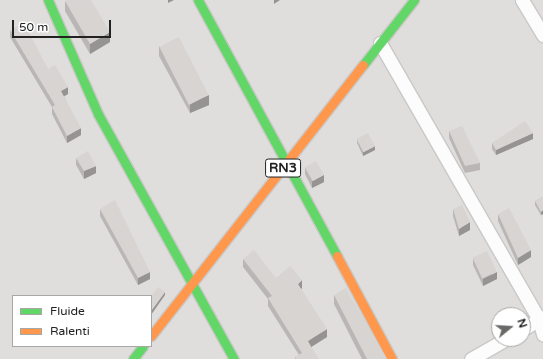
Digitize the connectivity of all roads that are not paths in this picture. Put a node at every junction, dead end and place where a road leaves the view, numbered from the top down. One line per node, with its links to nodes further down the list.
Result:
1 (48, 0): 8 (main road)
2 (198, 0): 7 (main road)
3 (414, 0): 6 (main road, RN3)
4 (522, 0): 5 (street)
5 (543, 35)
6 (380, 43): 7 (main road, RN3); 9 (street)
7 (287, 162): 8 (main road, RN3); 17 (main road)
8 (192, 284): 12 (main road, RN3); 16 (main road)
9 (541, 318): 10 (street); 11 (street)
10 (531, 324)
11 (543, 334)
12 (152, 335)
13 (142, 347): 15 (main road)
14 (492, 347): 18 (street)
15 (132, 359)
16 (234, 359)
17 (392, 359)
18 (471, 359)

